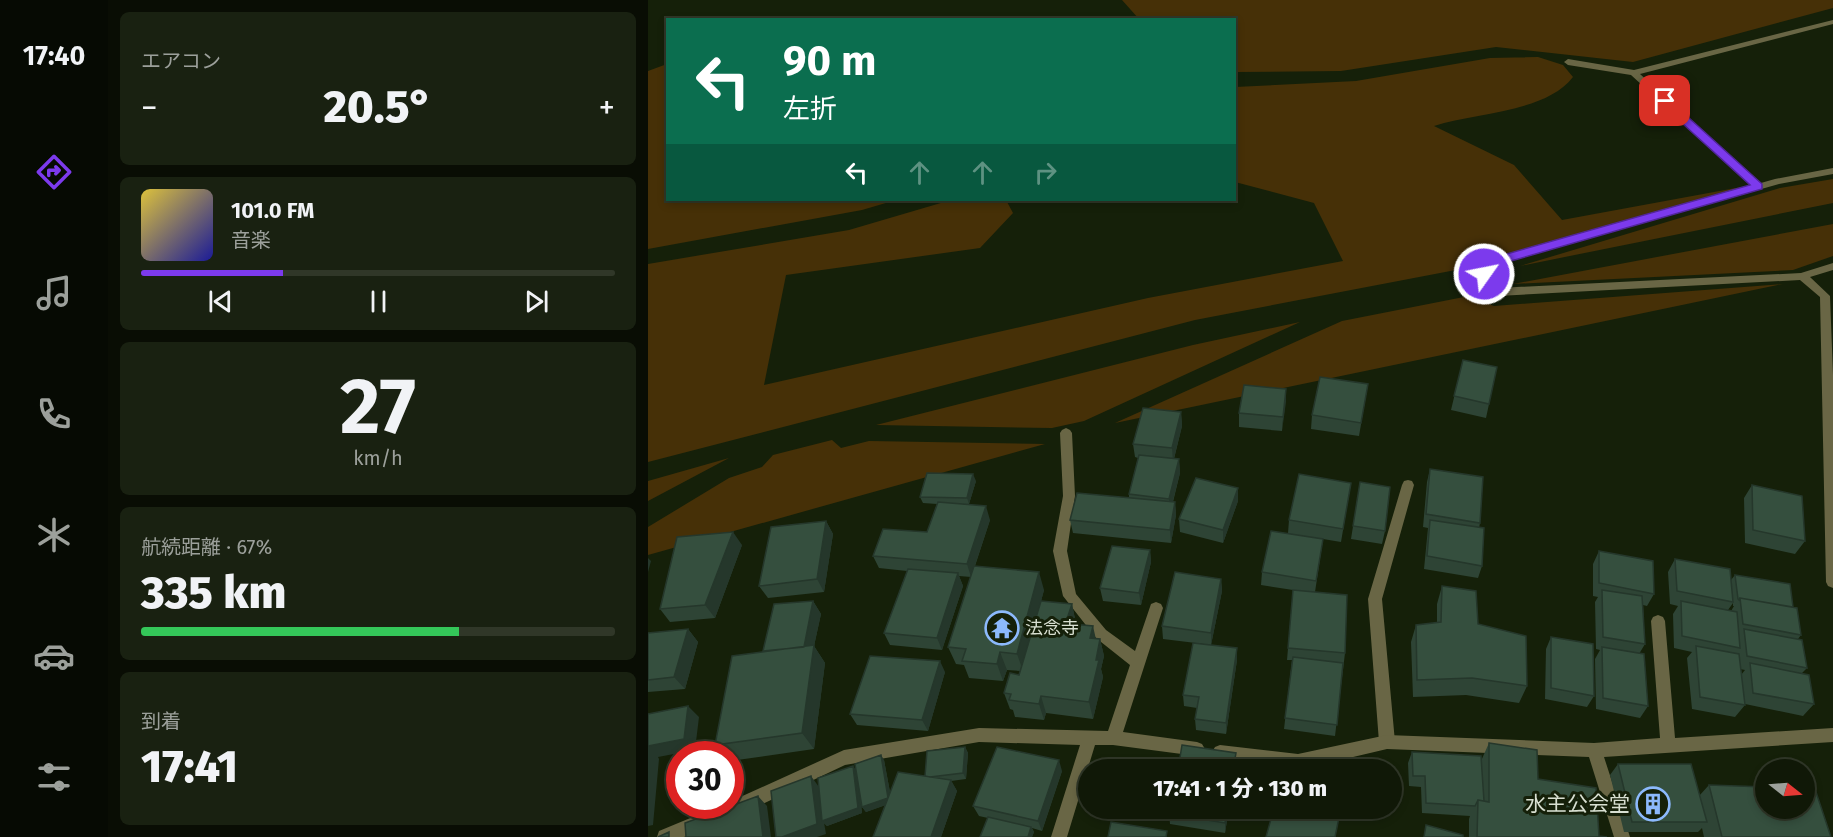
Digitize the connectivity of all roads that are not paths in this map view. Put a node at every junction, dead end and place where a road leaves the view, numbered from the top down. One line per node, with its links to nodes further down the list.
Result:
1 (1833, 22): 3 (street)
2 (1568, 63): 3 (street)
3 (1634, 73): 5 (street)
4 (1833, 171): 5 (street)
5 (1758, 186): 7 (street)
6 (1833, 266): 7 (street)
7 (1802, 276): 10 (street)
8 (1066, 433): 13 (street)
9 (1408, 485): 17 (street)
10 (1833, 582)
11 (1156, 608): 13 (street)
12 (1659, 621): 18 (street)
13 (1138, 662): 16 (street)
14 (1833, 735): 18 (street)
15 (1090, 737): 16 (street); 20 (street); 21 (street)
16 (1113, 738): 17 (street)
17 (1387, 742): 19 (street)
18 (1668, 746): 19 (street)
19 (1594, 750): 22 (street)
20 (665, 837)
21 (1059, 837)
22 (1622, 837)

